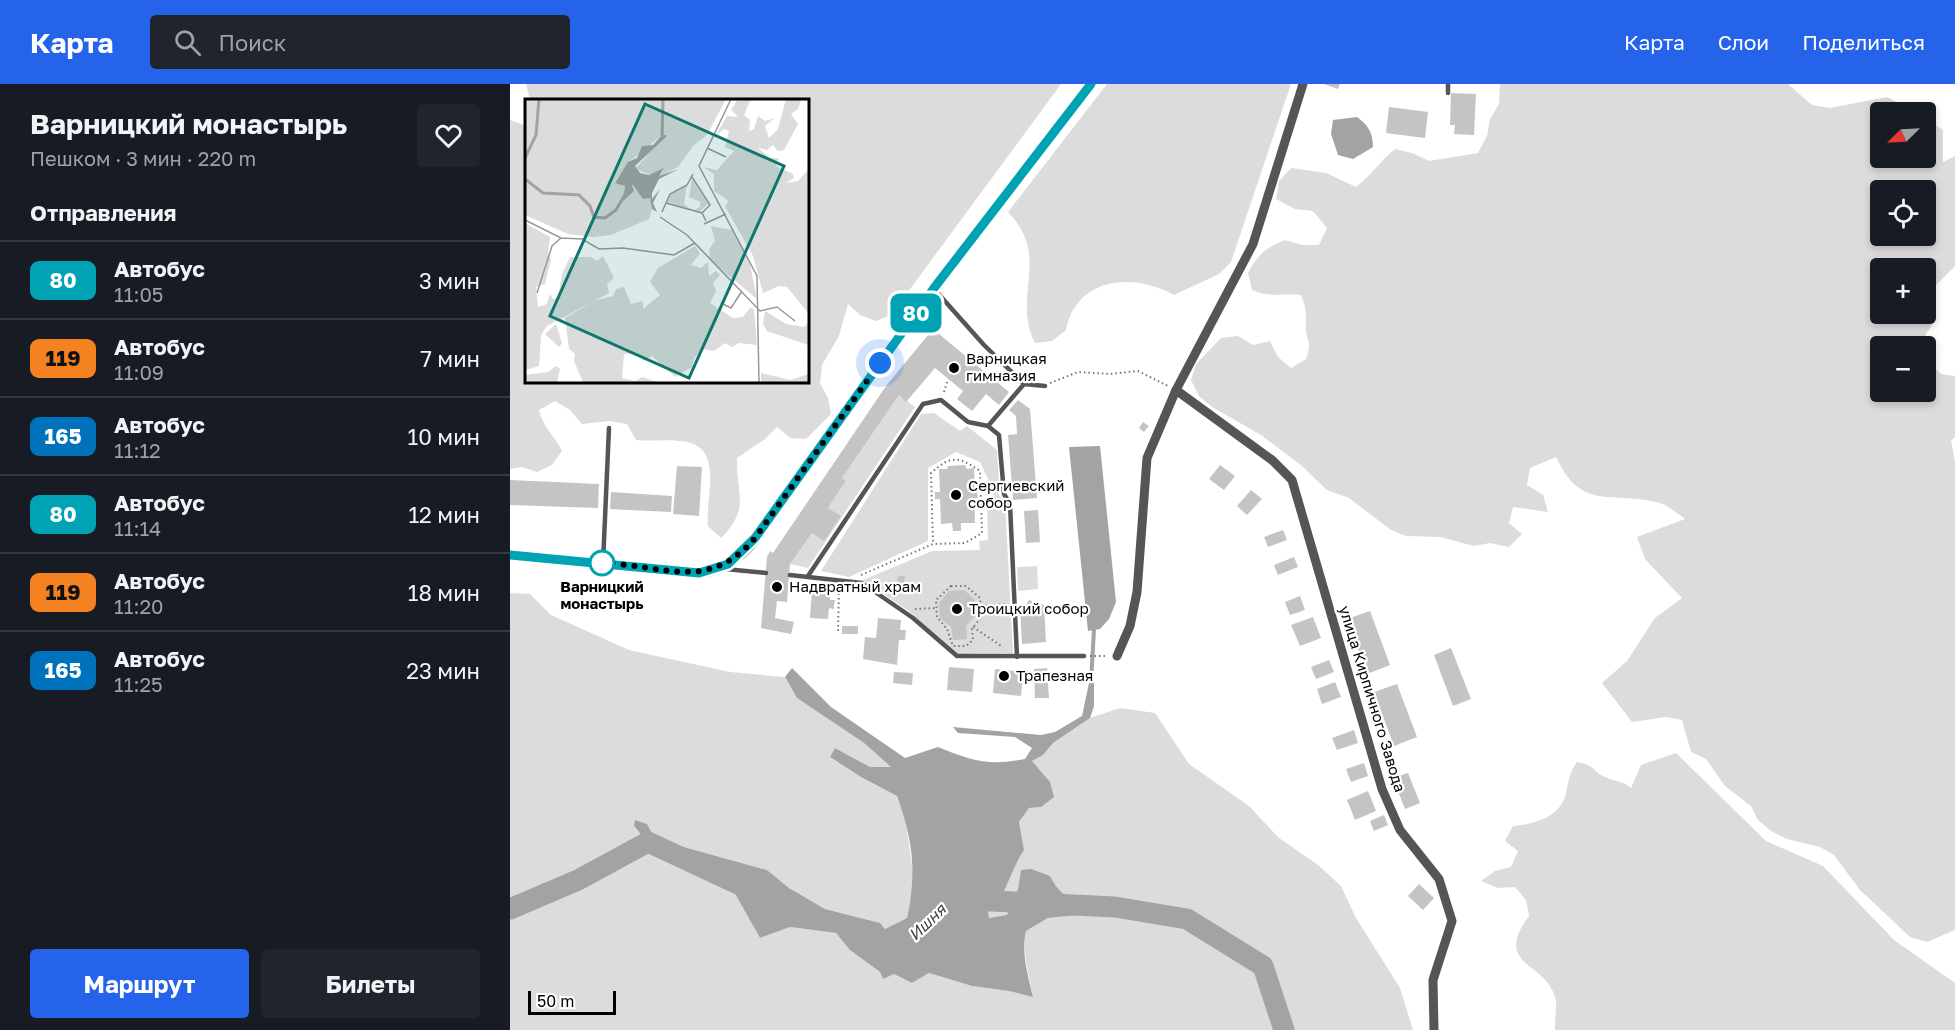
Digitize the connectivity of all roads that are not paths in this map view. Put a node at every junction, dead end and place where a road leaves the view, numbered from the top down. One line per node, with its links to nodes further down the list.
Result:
1 (1091, 84): 5 (street)
2 (1303, 84): 8 (street)
3 (1448, 84): 4 (lane)
4 (1448, 93)
5 (934, 288): 6 (lane); 13 (street)
6 (1024, 384): 7 (lane); 9 (lane)
7 (1045, 386)
8 (1176, 390): 17 (street); 20 (street, улица Кирпичного Завода)
9 (988, 426): 16 (lane); 18 (lane)
10 (609, 429): 12 (lane)
11 (510, 555): 12 (street)
12 (603, 563): 13 (street)
13 (719, 568): 14 (lane)
14 (766, 573)
15 (790, 575): 16 (lane)
16 (808, 576): 18 (lane)
17 (1117, 656)
18 (1017, 657): 19 (lane)
19 (1084, 657)
20 (1434, 1030)

